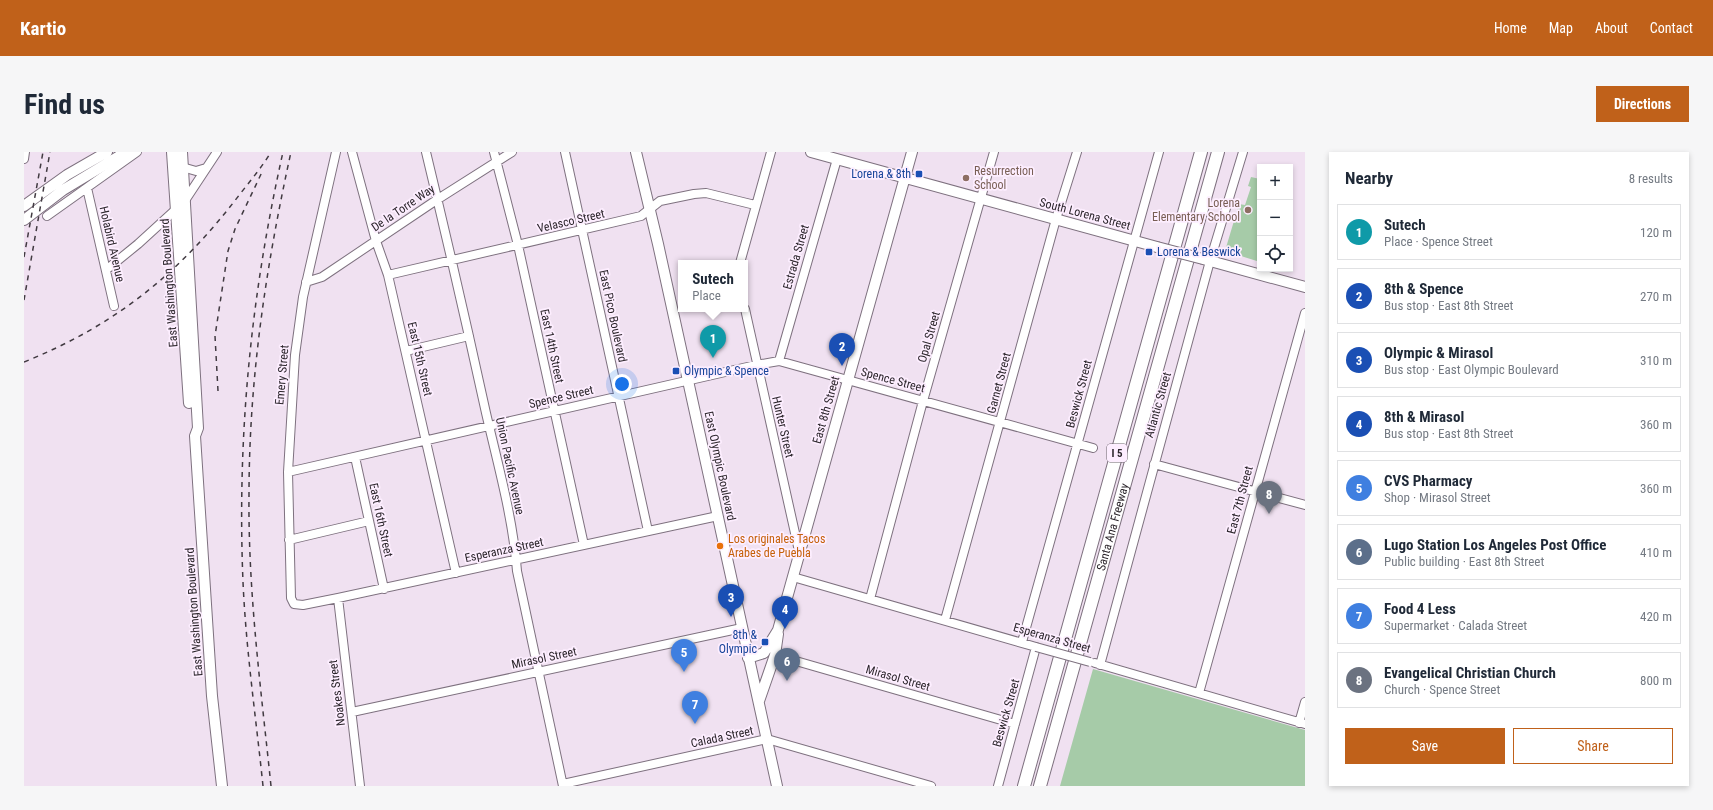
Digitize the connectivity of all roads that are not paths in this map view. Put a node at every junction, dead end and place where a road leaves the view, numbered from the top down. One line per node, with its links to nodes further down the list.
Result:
1 (25, 152): 25 (street)
2 (107, 152): 36 (main road)
3 (126, 152): 39 (main road)
4 (137, 152): 31 (street)
5 (172, 152): 34 (main road, East Washington Boulevard)
6 (182, 152): 28 (main road, East Washington Boulevard)
7 (217, 152): 29 (street)
8 (336, 152): 50 (street, Emery Street)
9 (352, 152): 43 (street, East 15th Street)
10 (426, 152): 32 (street, Union Pacific Avenue)
11 (494, 152): 27 (street, East 14th Street)
12 (512, 152): 27 (street, De la Torre Way)
13 (565, 152): 41 (street, East Pico Boulevard)
14 (636, 152): 37 (main road, East Olympic Boulevard)
15 (771, 152): 35 (street)
16 (812, 152): 23 (main road, South Lorena Street)
17 (912, 152): 30 (main road, East 8th Street)
18 (994, 152): 33 (street, Opal Street)
19 (1077, 152): 40 (street, Garnet Street)
20 (1159, 152): 42 (street, Beswick Street)
21 (1218, 152): 110 (highway, Santa Ana Freeway / I 5)
22 (1243, 152): 47 (street, Atlantic Street)
23 (822, 154): 26 (main road, South Lorena Street)
24 (1199, 156): 109 (highway, Santa Ana Freeway / I 5)
25 (24, 159)
26 (837, 159): 30 (main road, South Lorena Street); 57 (street, Estrada Street)
27 (497, 162): 32 (street, De la Torre Way); 44 (street, East 14th Street)
28 (182, 167): 29 (street); 34 (main road, East Washington Boulevard)
29 (206, 168): 34 (street)
30 (904, 178): 33 (main road, South Lorena Street); 59 (main road, East 8th Street)
31 (87, 188): 38 (street); 48 (street, Holabird Avenue)
32 (438, 199): 43 (street, De la Torre Way); 45 (street, Union Pacific Avenue)
33 (979, 199): 40 (main road, South Lorena Street); 62 (street, Opal Street)
34 (180, 205): 48 (street); 104 (main road, East Washington Boulevard)
35 (755, 205): 37 (street, Velasco Street); 46 (street)
36 (24, 206)
37 (650, 210): 41 (street, Velasco Street); 60 (main road, East Olympic Boulevard)
38 (47, 216)
39 (24, 220)
40 (1056, 220): 42 (main road, South Lorena Street); 64 (street, Garnet Street)
41 (582, 231): 44 (street, Velasco Street); 61 (street, East Pico Boulevard)
42 (1133, 240): 47 (main road, South Lorena Street, bridge); 67 (street, Beswick Street)
43 (376, 241): 49 (street, East 15th Street); 50 (street, De la Torre Way)
44 (518, 245): 45 (street, Velasco Street); 63 (street, East 14th Street)
45 (453, 260): 49 (street, Velasco Street); 55 (street, Union Pacific Avenue)
46 (741, 260)
47 (1207, 260): 51 (main road, South Lorena Street); 70 (street, Atlantic Street)
48 (106, 270): 52 (street, Holabird Avenue)
49 (388, 274): 56 (street, East 15th Street)
50 (306, 282): 71 (street, Emery Street)
51 (1305, 287)
52 (114, 306)
53 (746, 312): 58 (street, Hunter Street)
54 (1305, 313): 72 (street, East 7th Street)
55 (469, 336): 56 (street); 65 (street, Union Pacific Avenue)
56 (406, 351): 66 (street, East 15th Street)
57 (779, 361): 58 (street, Spence Street); 59 (street, Spence Street)
58 (756, 365): 60 (street, Spence Street); 79 (street, Hunter Street)
59 (848, 380): 62 (street, Spence Street); 79 (main road, East 8th Street)
60 (688, 381): 61 (street, Spence Street); 74 (main road, East Olympic Boulevard)
61 (618, 396): 63 (street, Spence Street); 76 (street, East Pico Boulevard)
62 (923, 401): 64 (street, Spence Street); 85 (street, Opal Street)
63 (554, 411): 65 (street, Spence Street); 78 (street, East 14th Street)
64 (1000, 423): 67 (street, Spence Street); 87 (street, Garnet Street)
65 (489, 426): 66 (street, Spence Street); 80 (street, Union Pacific Avenue)
66 (427, 440): 69 (street, Spence Street); 81 (street, East 15th Street)
67 (1077, 444): 68 (street, Spence Street); 90 (street, Beswick Street)
68 (1093, 448)
69 (355, 457): 71 (street, Spence Street); 75 (street, East 16th Street)
70 (1154, 464): 72 (street); 94 (street, Atlantic Street)
71 (288, 472): 77 (street, Emery Street)
72 (1254, 492): 73 (street); 96 (street, East 7th Street)
73 (1305, 504)
74 (718, 516): 76 (street, Esperanza Street); 88 (main road, East Olympic Boulevard)
75 (369, 521): 77 (street); 83 (street, East 16th Street)
76 (648, 531): 78 (street, Esperanza Street)
77 (289, 540): 86 (street, Emery Street)
78 (584, 545): 80 (street, Esperanza Street)
79 (799, 551): 82 (main road, East 8th Street)
80 (516, 559): 81 (street, Esperanza Street); 95 (street, Union Pacific Avenue)
81 (456, 573): 83 (street, Esperanza Street)
82 (793, 576): 85 (street, Esperanza Street); 89 (main road, East 8th Street)
83 (384, 589): 84 (street, Esperanza Street)
84 (338, 598): 86 (street, Esperanza Street); 99 (street, Noakes Street)
85 (870, 599): 87 (street, Esperanza Street)
86 (294, 604)
87 (945, 620): 90 (street, Esperanza Street)
88 (742, 628): 93 (main road, East Olympic Boulevard); 95 (street, Mirasol Street)
89 (778, 630): 92 (main road, East 8th Street); 93 (main road, East 8th Street)
90 (1022, 642): 91 (street, Esperanza Street)
91 (1036, 647): 94 (street, Esperanza Street, bridge); 100 (street, Beswick Street)
92 (775, 655): 97 (main road, East 8th Street); 100 (street, Mirasol Street)
93 (748, 658): 97 (main road, East Olympic Boulevard)
94 (1100, 665): 96 (street, Esperanza Street)
95 (539, 672): 99 (street, Mirasol Street); 103 (street, Union Pacific Avenue)
96 (1199, 693): 101 (street, Esperanza Street)
97 (759, 702): 102 (main road, East Olympic Boulevard)
98 (1305, 702): 101 (street)
99 (352, 712): 105 (street, Noakes Street)
100 (1015, 724): 108 (street, Beswick Street)
101 (1302, 724)
102 (767, 739): 103 (street, Calada Street); 106 (main road, East Olympic Boulevard); 107 (street, Calada Street)
103 (563, 785)
104 (222, 786)
105 (360, 786)
106 (778, 786)
107 (932, 786)
108 (998, 786)
109 (1024, 786)
110 (1040, 786)

